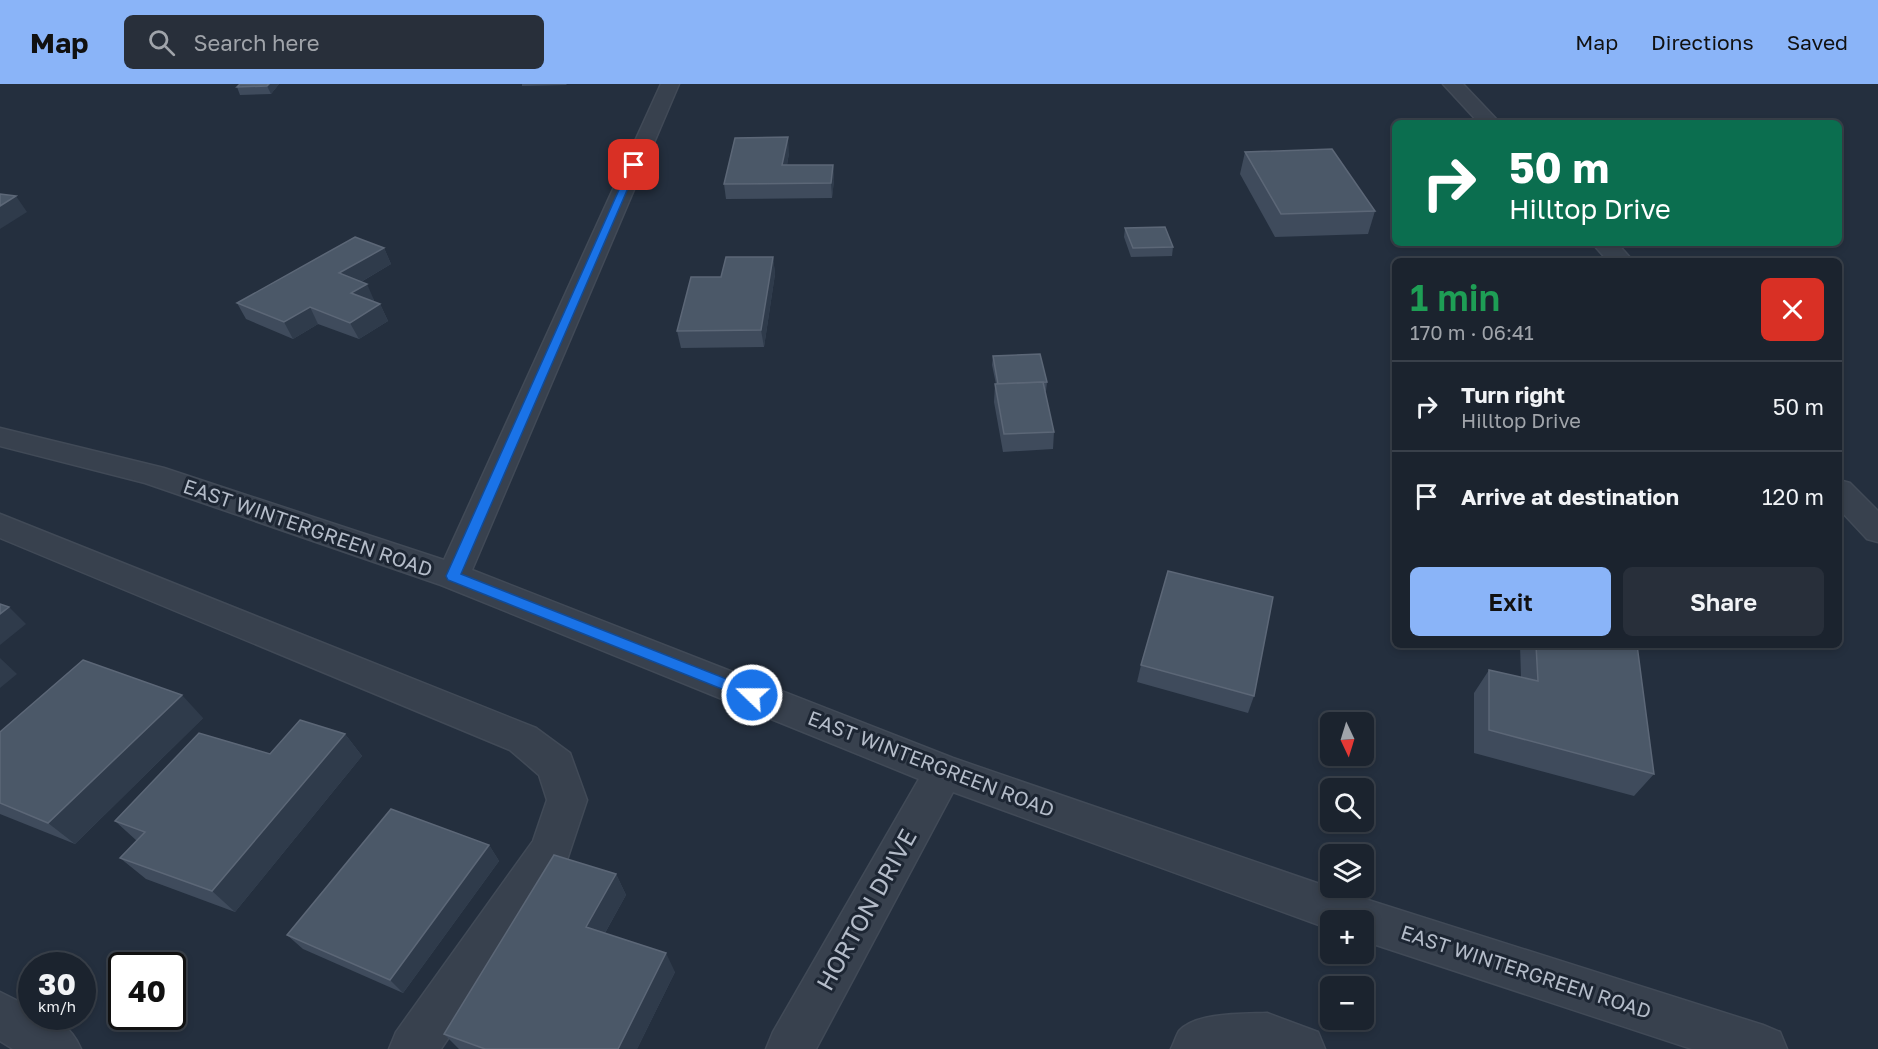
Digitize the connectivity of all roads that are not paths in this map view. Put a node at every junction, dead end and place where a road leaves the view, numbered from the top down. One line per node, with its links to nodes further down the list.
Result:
1 (670, 84): 10 (street)
2 (1452, 84): 3 (street)
3 (1487, 120)
4 (1607, 246): 5 (street)
5 (1618, 258)
6 (0, 437): 10 (street, EAST WINTERGREEN ROAD)
7 (1842, 493): 9 (street)
8 (0, 525): 14 (street)
9 (1878, 531)
10 (453, 576): 11 (street, EAST WINTERGREEN ROAD)
11 (944, 772): 15 (street, HORTON DRIVE); 18 (street, EAST WINTERGREEN ROAD)
12 (0, 1015): 13 (street)
13 (57, 1049)
14 (413, 1049)
15 (790, 1049)
16 (1195, 1049): 17 (street)
17 (1300, 1049)
18 (1763, 1049)

